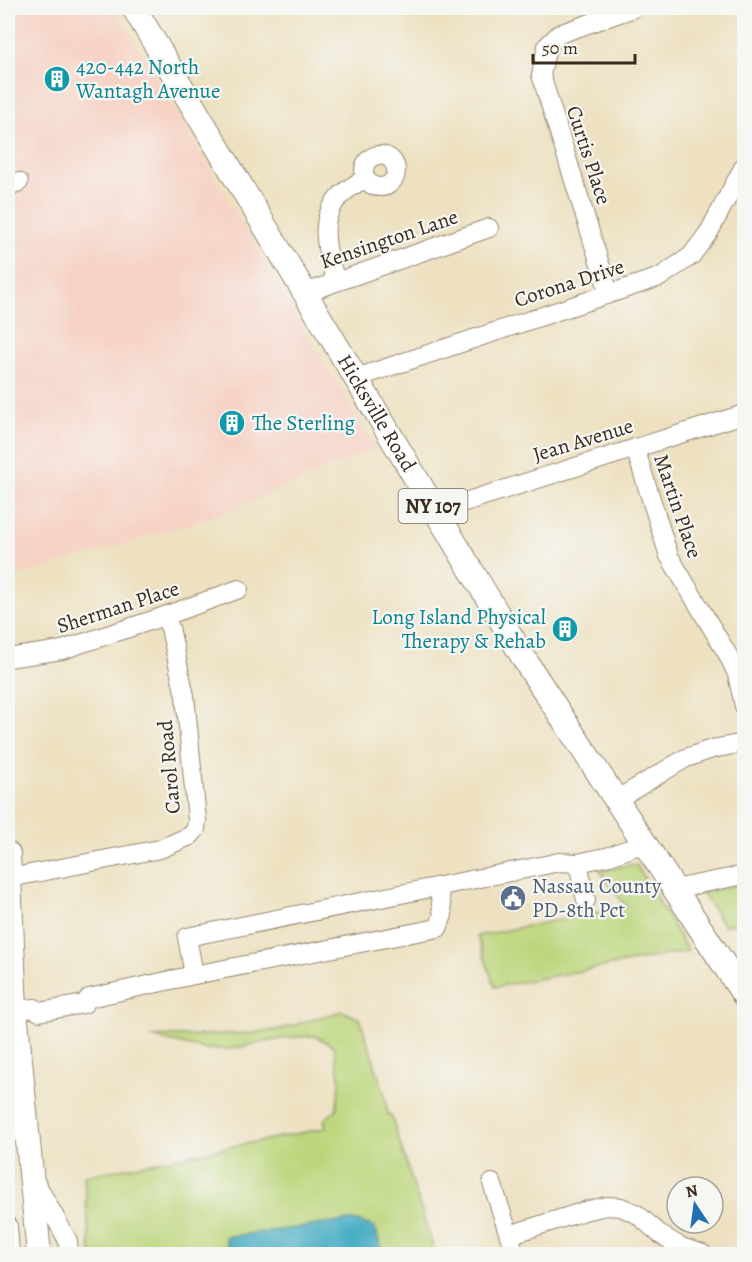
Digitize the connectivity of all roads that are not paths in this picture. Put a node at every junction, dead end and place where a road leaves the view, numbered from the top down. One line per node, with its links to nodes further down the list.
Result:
1 (134, 8): 7 (main road, Hicksville Road / NY 107)
2 (634, 8): 8 (street, Curtis Place)
3 (744, 166): 8 (street, Corona Drive)
4 (365, 178): 6 (street)
5 (489, 228): 6 (street, Kensington Lane)
6 (336, 281): 7 (street, Kensington Lane)
7 (305, 293): 9 (main road, Hicksville Road / NY 107)
8 (609, 293): 9 (street, Corona Drive)
9 (356, 378): 12 (main road, Hicksville Road / NY 107)
10 (744, 414): 11 (street, Jean Avenue)
11 (635, 448): 12 (street, Jean Avenue); 16 (street, Martin Place)
12 (436, 511): 18 (main road, Hicksville Road / NY 107)
13 (239, 589): 14 (street, Sherman Place)
14 (165, 616): 15 (street, Sherman Place); 23 (street, Carol Road)
15 (8, 657)
16 (744, 706)
17 (744, 743): 18 (street)
18 (616, 800): 19 (main road, Hicksville Road / NY 107)
19 (644, 843): 21 (street); 25 (main road, Hicksville Road / NY 107)
20 (8, 854): 23 (main road)
21 (578, 862): 24 (street); 26 (street)
22 (744, 875): 25 (street)
23 (9, 878): 29 (main road)
24 (438, 886): 27 (street); 27 (street)
25 (674, 889): 28 (main road, Hicksville Road / NY 107)
26 (586, 900)
27 (195, 975): 29 (street)
28 (744, 995)
29 (19, 1010): 30 (main road)
30 (31, 1172): 35 (main road); 36 (street)
31 (492, 1183): 33 (street)
32 (8, 1226): 34 (street)
33 (509, 1235): 37 (street); 38 (street)
34 (10, 1254)
35 (39, 1254)
36 (69, 1254)
37 (515, 1254)
38 (703, 1254)

